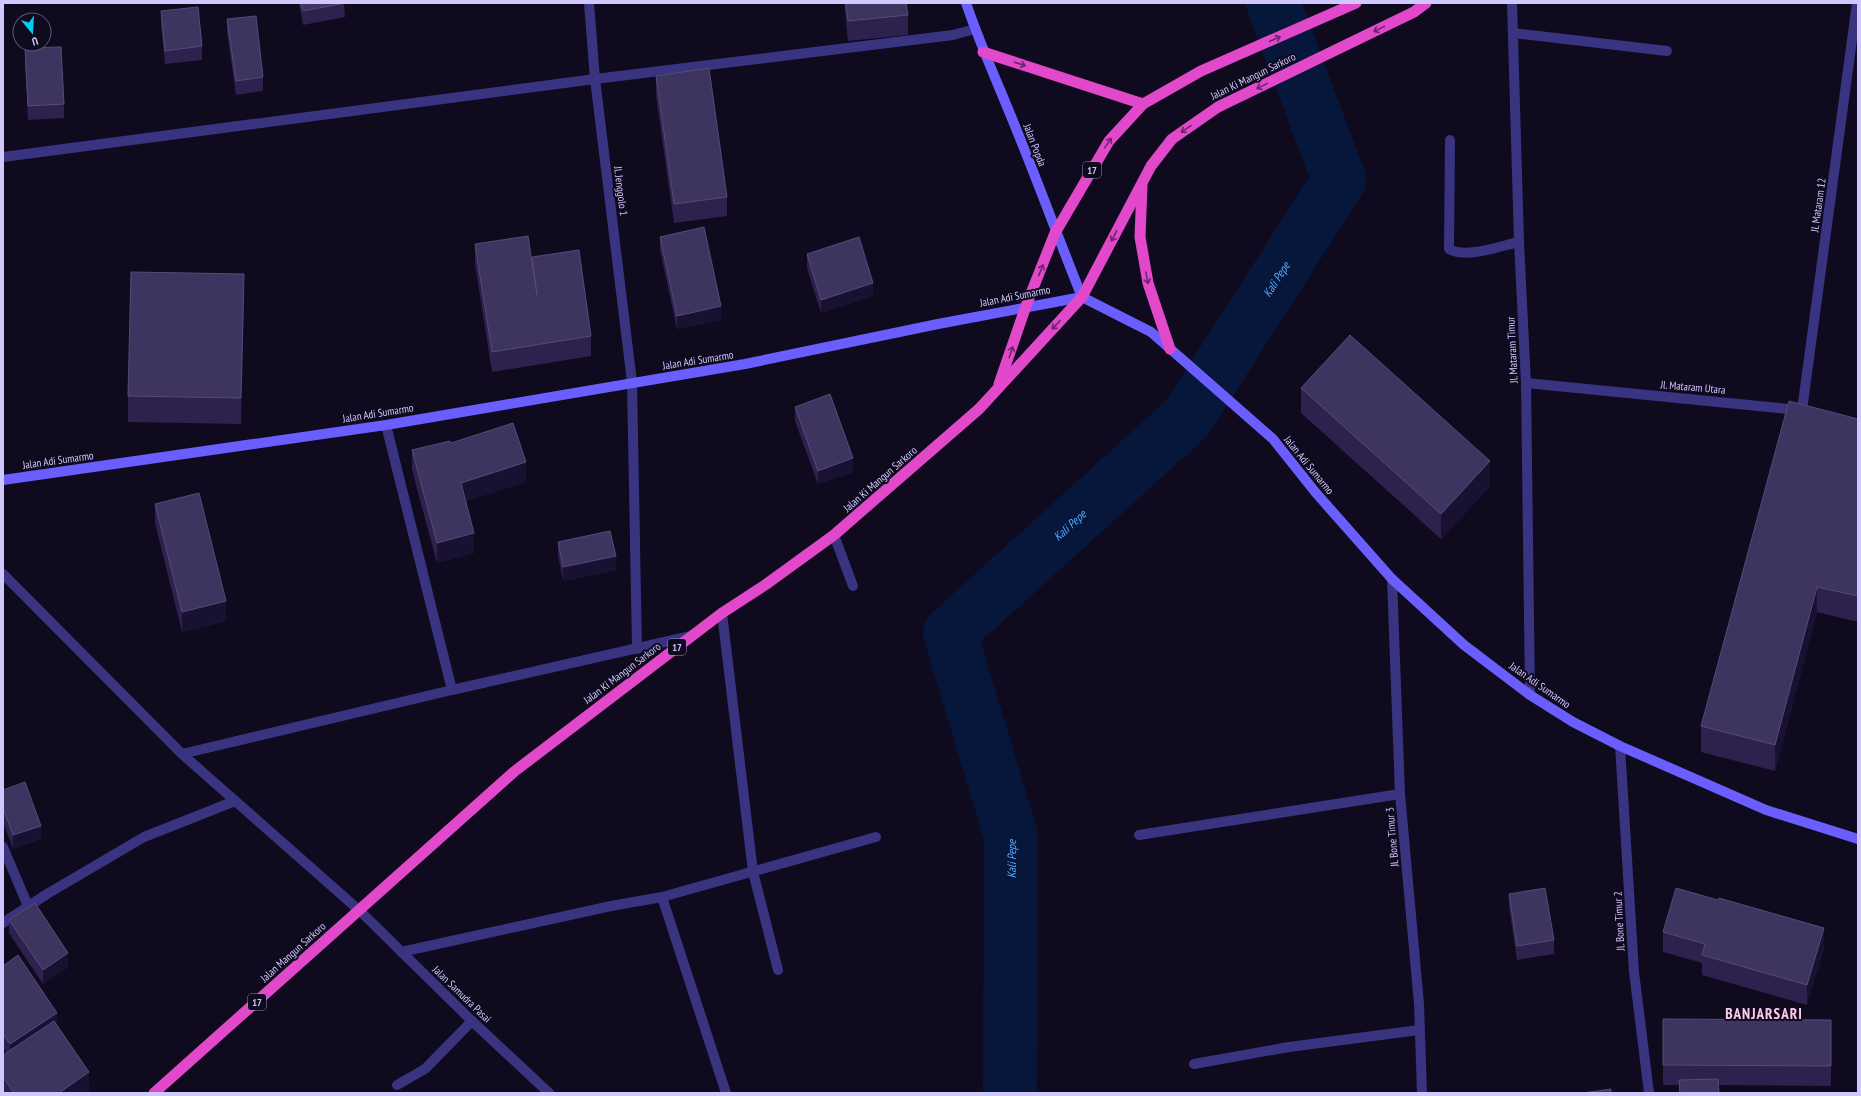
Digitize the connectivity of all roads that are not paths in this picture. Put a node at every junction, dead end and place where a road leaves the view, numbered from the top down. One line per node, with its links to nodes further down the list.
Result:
1 (589, 3): 11 (street, Jl. Jenggolo 1)
2 (966, 3): 7 (main road, Jalan Popda)
3 (1356, 3): 12 (highway, 17, one-way to 3)
4 (1426, 3): 15 (highway, Jalan Ki Mangun Sarkoro / 17, one-way to 15)
5 (1512, 3): 8 (street, Jl. Mataram Timur)
6 (1857, 3): 24 (street, Jl. Mataram 12)
7 (974, 29): 10 (main road, Jalan Popda); 11 (street)
8 (1513, 32): 9 (street); 17 (street, Jl. Mataram Timur)
9 (1668, 51)
10 (983, 52): 12 (highway, one-way to 12); 16 (main road, Jalan Popda)
11 (595, 80): 14 (street); 21 (street, Jl. Jenggolo 1)
12 (1143, 104): 16 (highway, 17, one-way to 12)
13 (1450, 140): 17 (street)
14 (3, 157)
15 (1142, 184): 18 (highway, Jalan Ki Mangun Sarkoro / 17, one-way to 18); 20 (highway, one-way to 20)
16 (1056, 233): 18 (main road, Jalan Popda); 19 (highway, 17, one-way to 16)
17 (1519, 242): 22 (street, Jl. Mataram Timur)
18 (1082, 297): 19 (main road, Jalan Adi Sumarmo); 20 (main road, Jalan Adi Sumarmo); 23 (highway, 17, one-way to 23)
19 (1026, 306): 21 (main road, Jalan Adi Sumarmo); 23 (highway, 17, one-way to 19)
20 (1170, 349): 29 (main road, Jalan Adi Sumarmo)
21 (632, 382): 25 (main road, Jalan Adi Sumarmo); 33 (street, Jl. Jenggolo 1)
22 (1526, 383): 24 (street, Jl. Mataram Utara); 35 (street, Jl. Mataram Timur)
23 (998, 388): 27 (highway, Jalan Ki Mangun Sarkoro / 17)
24 (1806, 410)
25 (386, 424): 26 (main road, Jalan Adi Sumarmo); 34 (street)
26 (3, 480)
27 (834, 535): 30 (street); 31 (highway, Jalan Ki Mangun Sarkoro / 17)
28 (3, 574): 37 (street, Jalan Samudra Pasai)
29 (1392, 579): 35 (main road, Jalan Adi Sumarmo); 38 (street, Jl. Bone Timur 3)
30 (853, 586)
31 (722, 613): 32 (highway, Jalan Ki Mangun Sarkoro / 17); 44 (street)
32 (691, 636): 33 (street); 47 (highway, Jalan Ki Mangun Sarkoro / 17)
33 (637, 649): 34 (street)
34 (452, 690): 37 (street)
35 (1530, 695): 36 (main road, Jalan Adi Sumarmo)
36 (1620, 746): 42 (main road, Jalan Adi Sumarmo); 59 (street, Jl. Bone Timur 2)
37 (182, 754): 39 (street, Jalan Samudra Pasai)
38 (1400, 794): 40 (street); 52 (street, Jl. Bone Timur 3)
39 (235, 801): 46 (street); 47 (street, Jalan Samudra Pasai)
40 (1139, 835)
41 (876, 837): 44 (street)
42 (1858, 839)
43 (3, 847): 46 (street)
44 (753, 872): 45 (street); 50 (street)
45 (662, 897): 49 (street); 57 (street)
46 (28, 906): 48 (street)
47 (360, 910): 49 (street, Jalan Samudra Pasai); 55 (highway, Jalan Mangun Sarkoro / 17)
48 (3, 923)
49 (401, 952): 51 (street, Jalan Samudra Pasai)
50 (778, 970)
51 (472, 1021): 54 (street); 56 (street, Jalan Samudra Pasai)
52 (1419, 1030): 53 (street); 58 (street, Jl. Bone Timur 3)
53 (1194, 1064)
54 (397, 1085)
55 (154, 1093)
56 (549, 1093)
57 (726, 1093)
58 (1422, 1093)
59 (1649, 1093)

